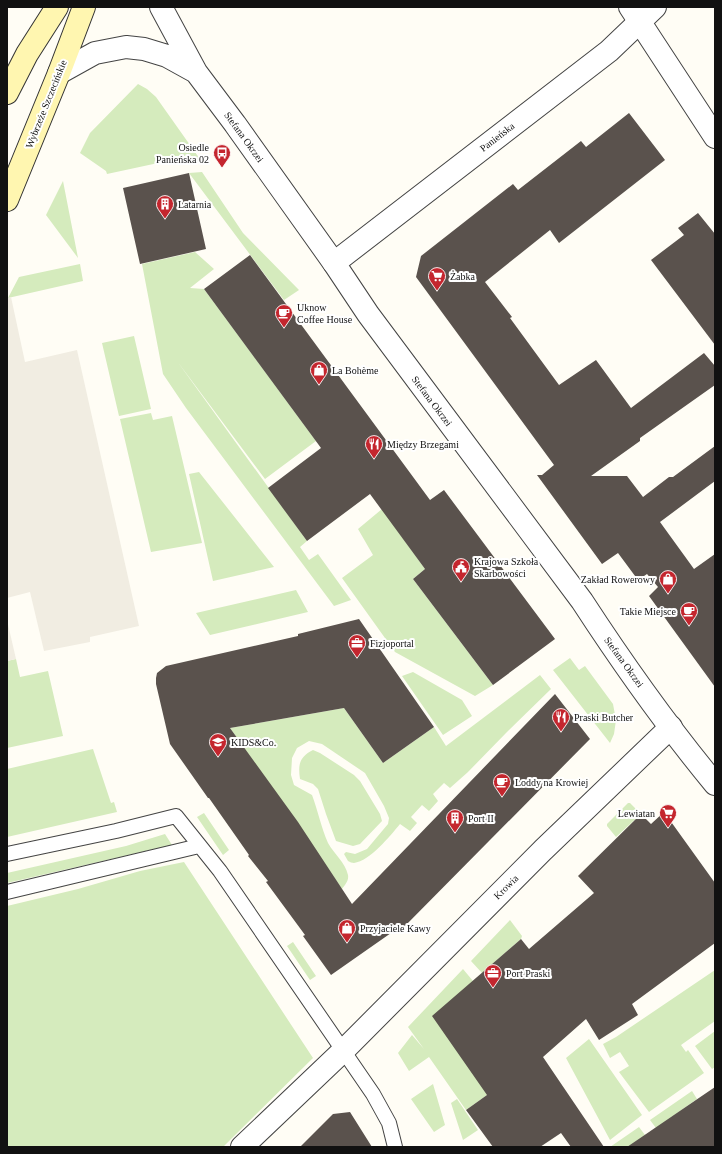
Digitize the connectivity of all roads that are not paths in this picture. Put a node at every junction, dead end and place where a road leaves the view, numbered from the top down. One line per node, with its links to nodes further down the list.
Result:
1 (57, 7): 8 (main road)
2 (84, 7): 6 (main road, Wybrzeże Szczecińskie)
3 (161, 7): 7 (street, Stefana Okrzei)
4 (655, 7): 5 (street, Panieńska)
5 (634, 15): 9 (street); 11 (street, Panieńska)
6 (59, 72): 7 (street, Stefana Okrzei); 10 (main road, Wybrzeże Szczecińskie)
7 (196, 72): 11 (street, Stefana Okrzei)
8 (7, 93)
9 (715, 137)
10 (7, 200)
11 (334, 263): 12 (street, Stefana Okrzei)
12 (671, 727): 13 (street, Stefana Okrzei); 17 (street, Krowia)
13 (715, 784)
14 (199, 846): 15 (lane); 16 (lane); 17 (lane)
15 (7, 854)
16 (7, 892)
17 (344, 1050): 18 (street, Krowia); 19 (lane)
18 (242, 1147)
19 (395, 1147)

